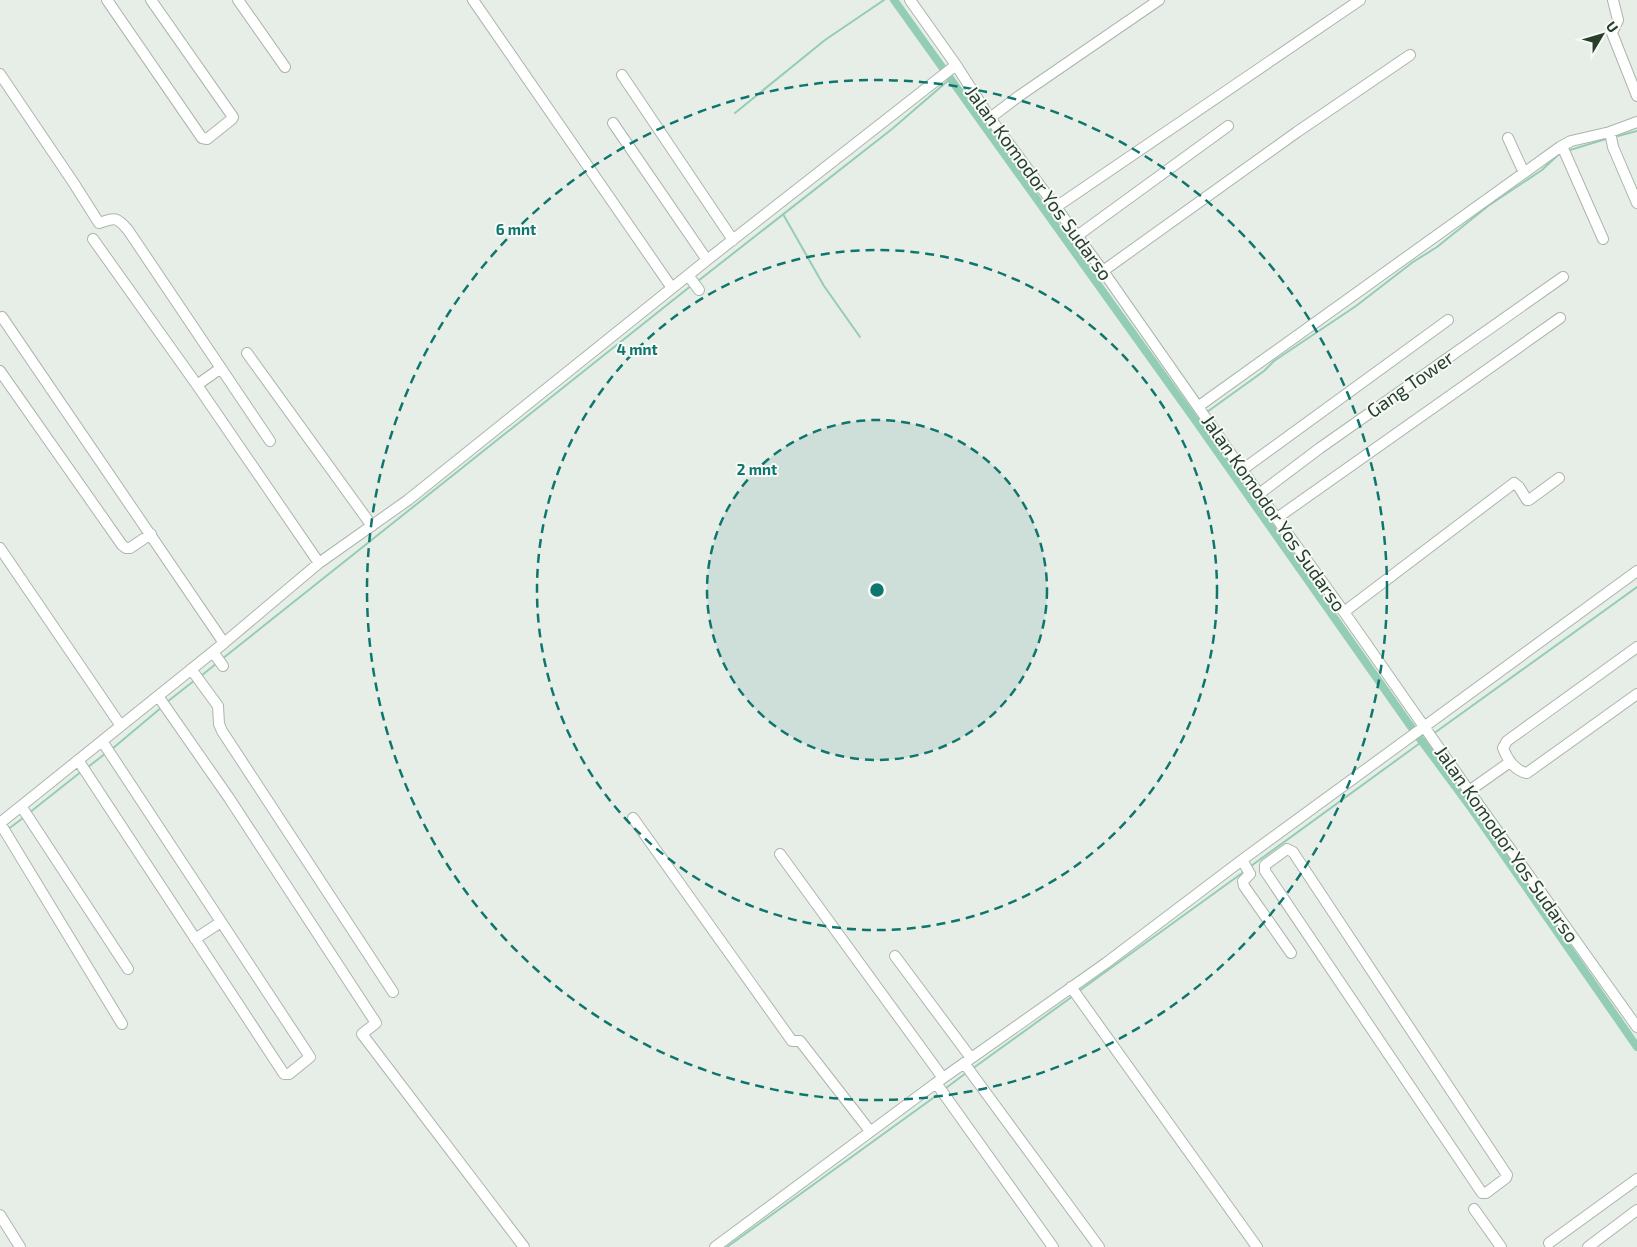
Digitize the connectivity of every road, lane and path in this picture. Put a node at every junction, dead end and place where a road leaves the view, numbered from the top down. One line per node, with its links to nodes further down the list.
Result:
1 (107, 0): 2 (street)
2 (151, 0)
3 (238, 0): 10 (street)
4 (473, 0): 32 (street)
5 (910, 0): 11 (street, Jalan Komodor Yos Sudarso)
6 (1159, 0): 15 (street)
7 (1360, 0): 24 (street)
8 (1612, 0): 14 (street)
9 (1410, 56): 30 (street)
10 (285, 67)
11 (954, 67): 15 (street, Jalan Komodor Yos Sudarso); 28 (street)
12 (0, 74): 37 (street)
13 (622, 74): 28 (street)
14 (1637, 96)
15 (990, 118): 24 (street, Jalan Komodor Yos Sudarso)
16 (1637, 122): 19 (street)
17 (613, 123): 29 (street)
18 (1228, 126): 25 (street)
19 (1610, 132): 21 (street); 23 (street)
20 (1508, 138): 22 (street)
21 (1562, 146): 22 (street); 27 (street)
22 (1524, 173): 40 (street)
23 (1637, 203)
24 (1056, 207): 25 (street, Jalan Komodor Yos Sudarso)
25 (1077, 236): 30 (street, Jalan Komodor Yos Sudarso)
26 (93, 239): 39 (street)
27 (1603, 239)
28 (733, 240): 29 (street)
29 (707, 260): 32 (street)
30 (1103, 271): 40 (street, Jalan Komodor Yos Sudarso)
31 (1563, 277): 44 (street, Gang Tower)
32 (672, 288): 46 (street)
33 (2, 317): 47 (street)
34 (1560, 318): 45 (street)
35 (1448, 320): 42 (street)
36 (247, 353): 46 (street)
37 (221, 368): 39 (street); 41 (street)
38 (0, 371): 47 (street)
39 (198, 385): 49 (street)
40 (1202, 411): 42 (street, Jalan Komodor Yos Sudarso)
41 (270, 441)
42 (1242, 470): 44 (street, Jalan Komodor Yos Sudarso)
43 (1559, 478): 51 (street)
44 (1259, 494): 45 (street, Jalan Komodor Yos Sudarso)
45 (1277, 518): 51 (street, Jalan Komodor Yos Sudarso)
46 (372, 526): 49 (street)
47 (151, 534): 52 (street)
48 (0, 548): 57 (street)
49 (320, 563): 52 (street)
50 (1637, 571): 58 (street)
51 (1344, 612): 58 (street, Jalan Komodor Yos Sudarso)
52 (224, 643): 54 (street)
53 (1637, 647): 60 (street)
54 (193, 672): 56 (street); 74 (street)
55 (1637, 694): 60 (street)
56 (162, 702): 57 (street); 87 (street)
57 (120, 726): 59 (street)
58 (1424, 729): 62 (street, Jalan Komodor Yos Sudarso); 66 (street)
59 (107, 748): 61 (street); 69 (street)
60 (1510, 762): 62 (street)
61 (82, 767): 63 (street); 70 (street)
62 (1469, 791): 77 (street, Jalan Komodor Yos Sudarso)
63 (22, 808): 65 (street); 73 (street)
64 (633, 818): 80 (street)
65 (1, 824): 76 (street)
66 (1277, 846): 66 (street); 68 (street)
67 (780, 854): 79 (street)
68 (1244, 864): 71 (street); 75 (street)
69 (221, 922): 70 (street); 70 (street)
70 (195, 939)
71 (1291, 953)
72 (895, 956): 78 (street)
73 (128, 969)
74 (393, 992)
75 (1074, 992): 78 (street); 91 (street)
76 (122, 1024)
77 (1637, 1026)
78 (969, 1065): 79 (street); 90 (street)
79 (939, 1082): 80 (street); 89 (street)
80 (870, 1131): 88 (street)
81 (1637, 1179): 85 (street)
82 (1474, 1209): 92 (street)
83 (1637, 1210): 93 (street)
84 (0, 1215): 86 (street)
85 (1549, 1243)
86 (20, 1247)
87 (524, 1247)
88 (715, 1247)
89 (1053, 1247)
90 (1099, 1247)
91 (1257, 1247)
92 (1501, 1247)
93 (1588, 1247)

